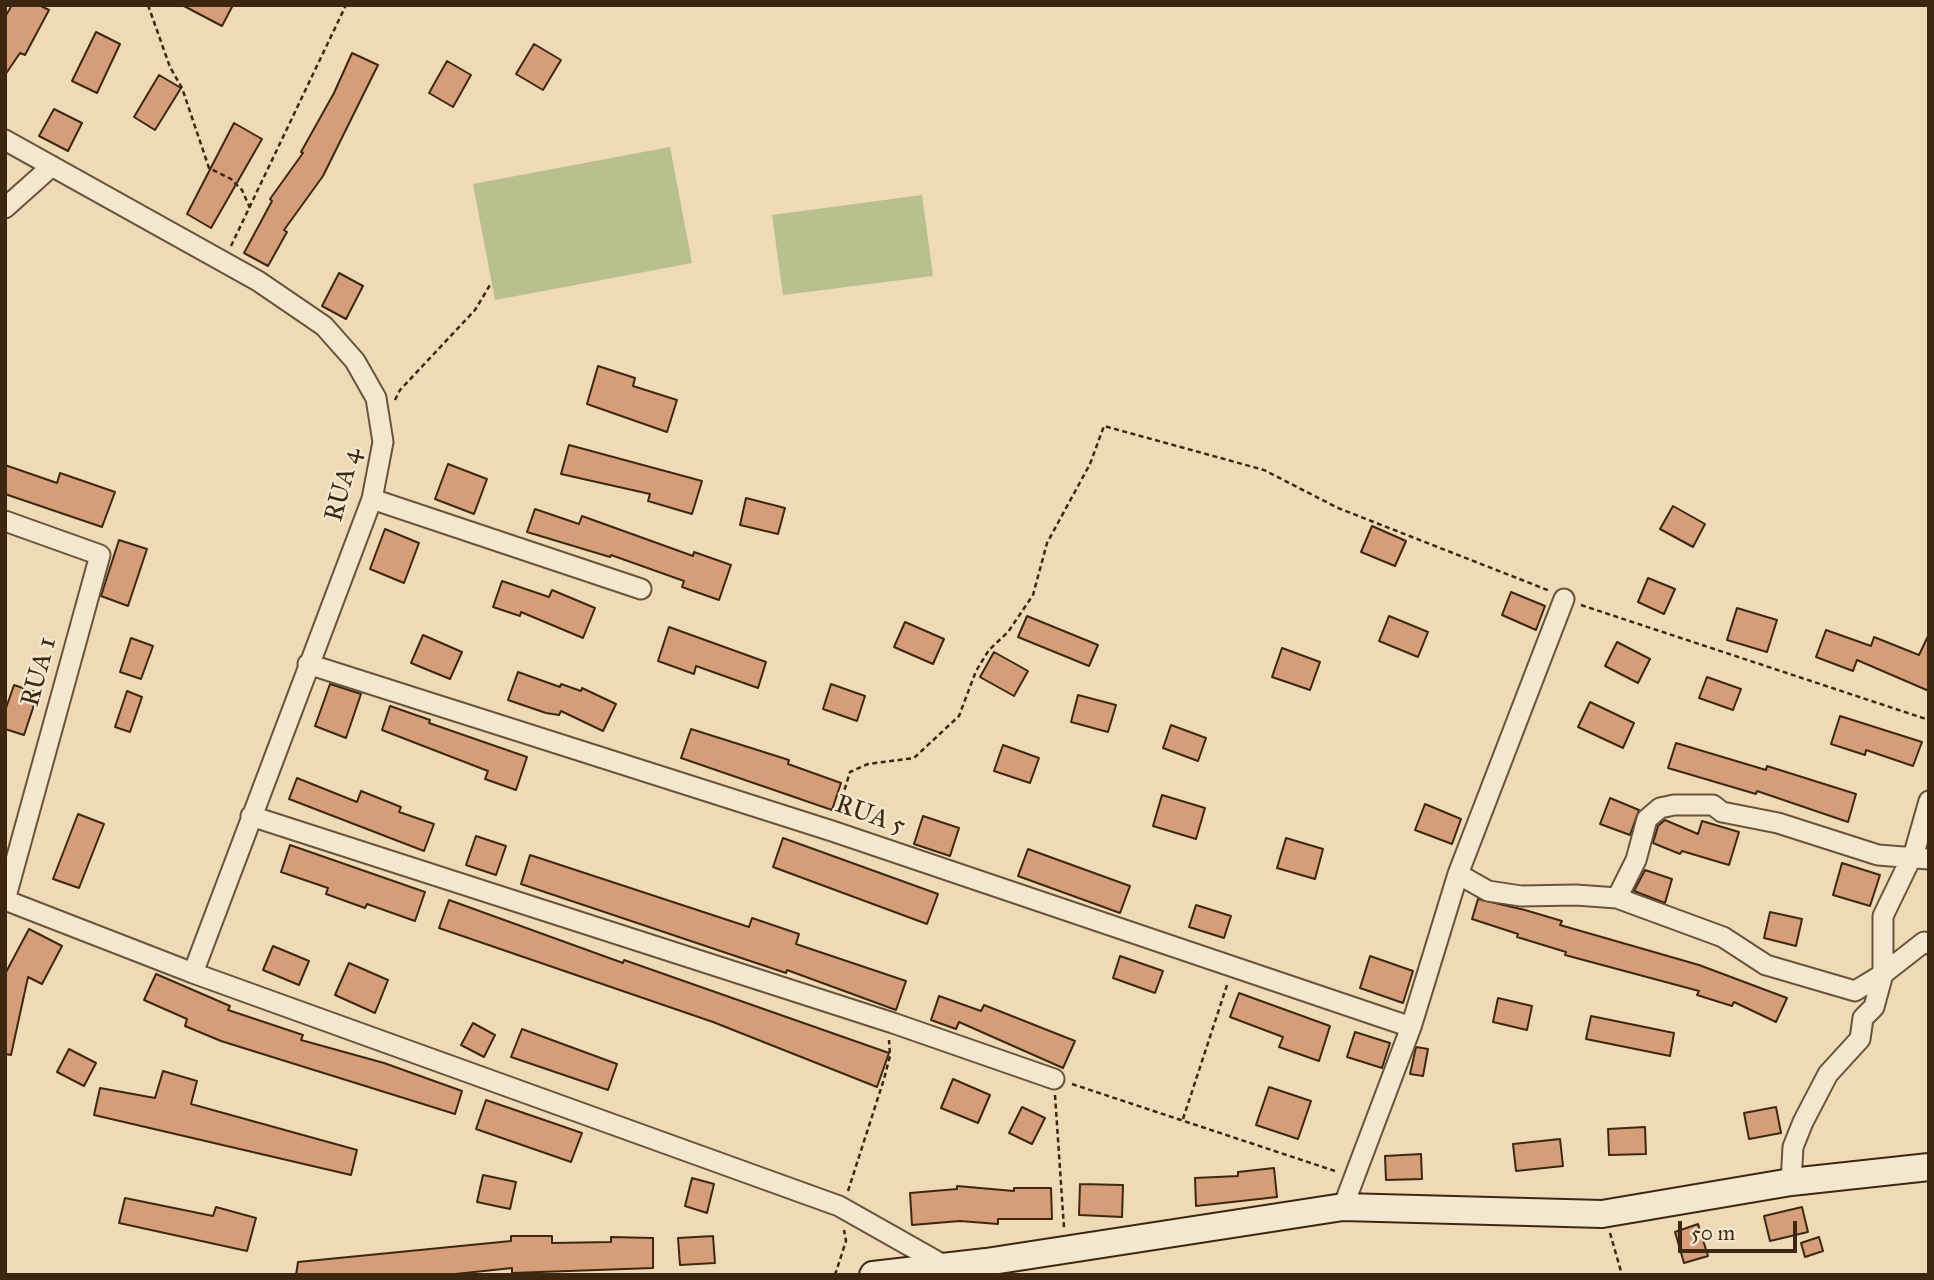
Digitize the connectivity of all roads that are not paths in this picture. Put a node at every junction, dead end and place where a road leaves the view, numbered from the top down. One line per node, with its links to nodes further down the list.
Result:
1 (5, 140): 2 (street, RUA 4)
2 (52, 166): 3 (street); 4 (street, RUA 4)
3 (5, 208)
4 (372, 499): 6 (street); 8 (street, RUA 4)
5 (5, 521): 14 (street, RUA 1)
6 (641, 589)
7 (1564, 599): 12 (street)
8 (308, 664): 10 (street, RUA 4); 18 (street, RUA 5)
9 (1929, 801): 11 (street)
10 (251, 816): 16 (street, RUA 4); 19 (street)
11 (1920, 858): 13 (street); 17 (street)
12 (1458, 874): 13 (street); 18 (street)
13 (1617, 898): 17 (street)
14 (5, 900): 16 (street)
15 (1929, 944): 17 (street)
16 (193, 973): 23 (street)
17 (1883, 974): 21 (street)
18 (1411, 1027): 22 (street)
19 (1054, 1079)
20 (1929, 1167): 21 (street)
21 (1791, 1182): 22 (street)
22 (1343, 1207): 23 (street)
23 (947, 1266): 24 (street)
24 (873, 1275)

